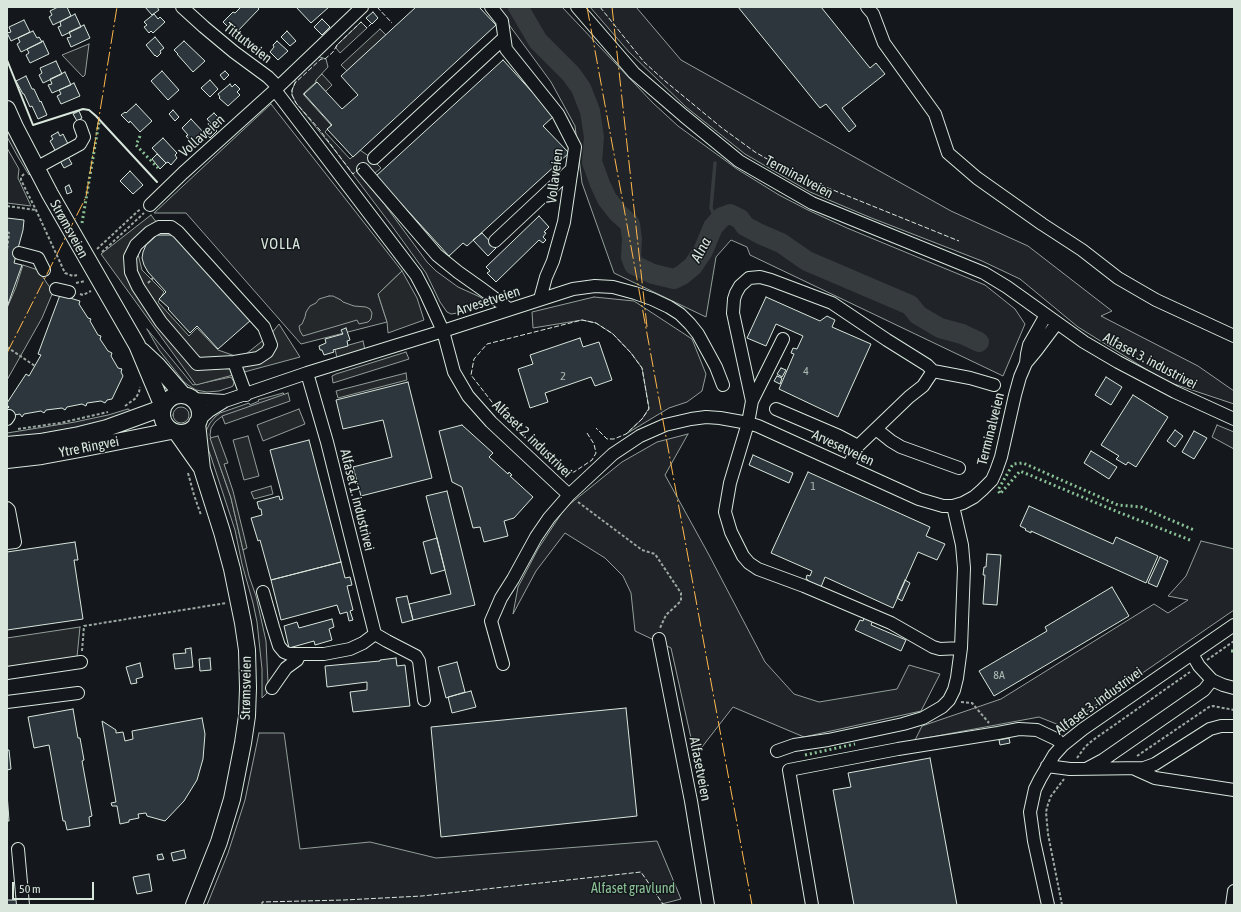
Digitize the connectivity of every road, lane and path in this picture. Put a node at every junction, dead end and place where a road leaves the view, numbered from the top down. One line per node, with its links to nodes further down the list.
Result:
1 (182, 7): 7 (street, Tittutveien)
2 (362, 7): 7 (street, Vollaveien)
3 (491, 7): 6 (street, Vollaveien)
4 (577, 7): 29 (street, Terminalveien)
5 (867, 7): 32 (street)
6 (504, 38): 10 (street); 12 (street, Vollaveien)
7 (276, 89): 14 (street, Vollaveien); 31 (street)
8 (7, 109): 13 (main road, Strømsveien)
9 (80, 126): 13 (street)
10 (374, 158)
11 (363, 169): 28 (street)
12 (572, 169): 18 (street); 27 (street, Vollaveien)
13 (30, 170): 16 (path); 34 (main road, Strømsveien)
14 (150, 205): 19 (path); 20 (path)
15 (7, 206): 16 (path)
16 (36, 210): 23 (path)
17 (7, 232): 21 (path)
18 (495, 241)
19 (94, 251)
20 (102, 252)
21 (13, 253): 22 (street)
22 (44, 270)
23 (77, 275)
24 (82, 282): 25 (path)
25 (72, 288): 26 (street)
26 (56, 289)
27 (540, 299): 28 (street, Arvesetveien); 42 (street, Arvesetveien)
28 (509, 310): 31 (street, Arvesetveien)
29 (1046, 315): 30 (street, Terminalveien); 37 (street, Terminalveien)
30 (1057, 323): 37 (street, Terminalveien); 53 (street, Alfaset 3. industrivei)
31 (443, 332): 40 (street, Arvesetveien); 65 (street, Alfaset 2. industrivei)
32 (1234, 336)
33 (783, 339): 47 (street)
34 (137, 345): 44 (main road, Strømsveien); 49 (main road, Strømsveien)
35 (7, 347): 38 (path)
36 (234, 362): 36 (street); 43 (street)
37 (1026, 363): 66 (street, Terminalveien)
38 (35, 366)
39 (932, 371): 41 (street); 47 (street); 56 (street)
40 (307, 373): 43 (street, Arvesetveien); 73 (street, Alfaset 1. industrivei)
41 (994, 385)
42 (723, 386)
43 (246, 395): 46 (street, Arvesetveien)
44 (188, 397): 46 (street, Arvesetveien); 49 (main road); 54 (main road)
45 (136, 398): 48 (path)
46 (225, 401): 54 (street, Arvesetveien)
47 (752, 401): 55 (street)
48 (121, 408)
49 (162, 408): 57 (main road); 58 (main road, Ytre Ringvei)
50 (776, 409): 59 (street)
51 (112, 411): 58 (path)
52 (720, 418): 55 (street, Arvesetveien); 65 (street, Alfaset 2. industrivei)
53 (1234, 419)
54 (198, 422): 57 (main road); 64 (main road, Strømsveien)
55 (748, 423): 62 (street, Arvesetveien); 75 (street)
56 (876, 429): 59 (street); 63 (street)
57 (174, 432): 60 (main road, Ytre Ringvei); 64 (main road, Strømsveien)
58 (10, 437)
59 (858, 446): 62 (street)
60 (7, 460)
61 (186, 467): 68 (path)
62 (848, 467): 66 (street, Arvesetveien)
63 (960, 468)
64 (202, 469): 100 (main road, Strømsveien)
65 (569, 495): 74 (path); 79 (street)
66 (953, 506): 75 (street)
67 (7, 508): 69 (street)
68 (202, 516)
69 (7, 543)
70 (263, 592): 76 (street)
71 (227, 608): 78 (path)
72 (1234, 625): 77 (street, Alfaset 3. industrivei)
73 (375, 634): 76 (street); 85 (street)
74 (659, 634): 101 (street, Alfasetveien)
75 (961, 648): 92 (street)
76 (300, 654): 82 (street)
77 (1192, 654): 81 (street); 91 (street, Alfaset 3. industrivei)
78 (81, 662): 80 (street)
79 (503, 664)
80 (7, 673)
81 (1212, 680): 83 (street); 95 (street)
82 (272, 688)
83 (1234, 688)
84 (78, 693): 86 (street)
85 (424, 700)
86 (7, 702)
87 (972, 703): 90 (path)
88 (1234, 710): 93 (path)
89 (1234, 726): 93 (street)
90 (998, 733): 91 (street); 102 (street)
91 (1063, 745): 94 (street, Alfaset 3. industrivei)
92 (777, 751)
93 (1134, 763): 95 (street); 96 (street)
94 (1047, 766): 95 (street); 103 (street, Alfaset 3. industrivei)
95 (1087, 768)
96 (1234, 790)
97 (18, 849): 99 (street)
98 (1234, 891): 104 (street)
99 (23, 905)
100 (194, 905)
101 (708, 905)
102 (812, 905)
103 (1048, 905)
104 (1232, 905)

